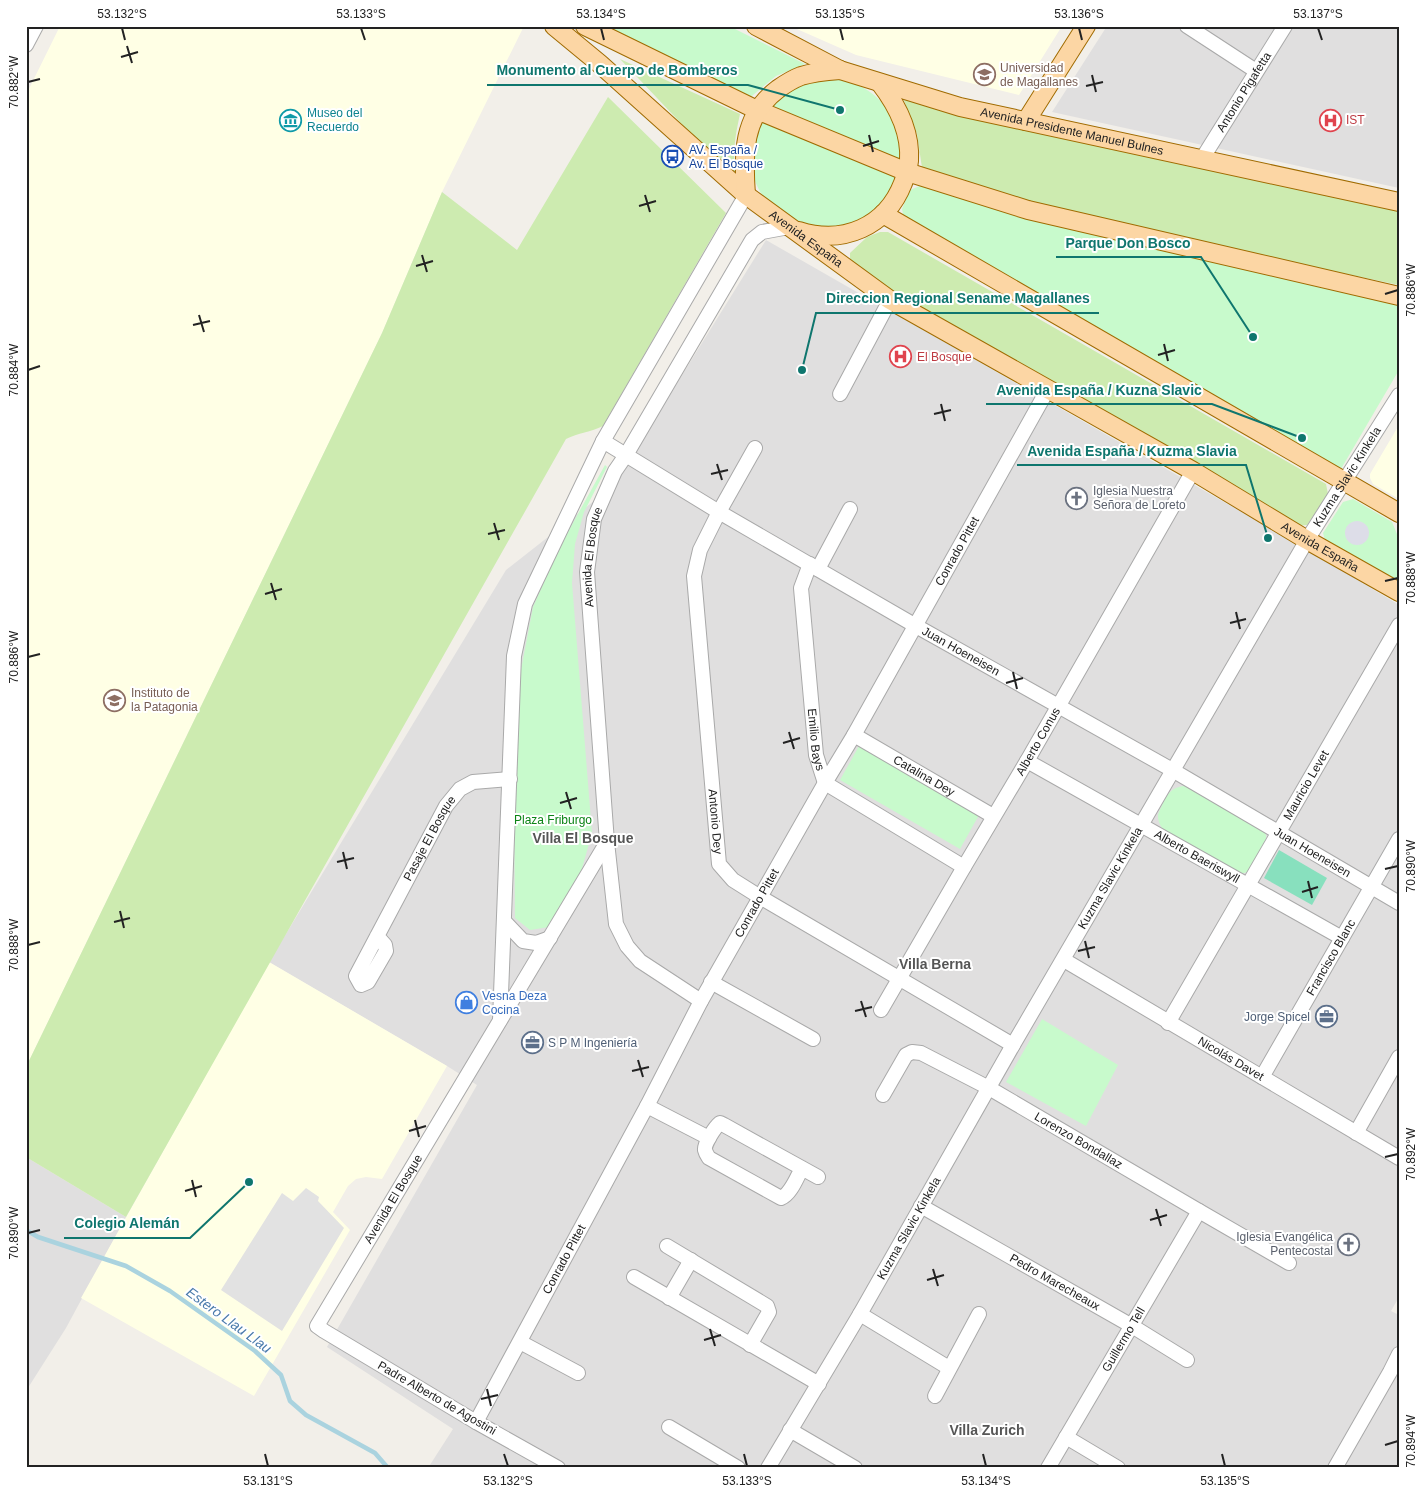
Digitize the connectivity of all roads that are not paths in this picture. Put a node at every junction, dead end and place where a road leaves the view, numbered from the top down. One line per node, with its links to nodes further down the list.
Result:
1 (36, 26): 8 (street)
2 (554, 26): 16 (main road, Avenida España)
3 (585, 26): 12 (main road)
4 (756, 26): 9 (main road, Avenida Presidente Manuel Bulnes)
5 (1086, 26): 13 (main road)
6 (1187, 26): 10 (street)
7 (1285, 26): 10 (street, Antonio Pigafetta)
8 (26, 45)
9 (840, 70): 11 (main road, Avenida Presidente Manuel Bulnes); 12 (main road)
10 (1256, 71): 14 (street, Antonio Pigafetta)
11 (880, 83): 13 (main road, Avenida Presidente Manuel Bulnes); 15 (main road)
12 (757, 110): 15 (main road); 16 (main road)
13 (1026, 121): 14 (main road, Avenida Presidente Manuel Bulnes)
14 (1202, 159): 17 (main road, Avenida Presidente Manuel Bulnes)
15 (907, 172): 18 (main road); 20 (main road)
16 (746, 196): 19 (main road, Avenida España); 25 (street, Avenida El Bosque)
17 (1399, 202)
18 (883, 214): 19 (main road); 29 (main road)
19 (789, 227): 21 (main road, Avenida España); 27 (street, Avenida El Bosque)
20 (1399, 296)
21 (890, 300): 22 (main road, Avenida España); 23 (street)
22 (1048, 389): 28 (main road, Avenida España); 37 (street, Conrado Pittet)
23 (840, 394)
24 (1399, 395): 29 (street, Kuzma Slavic Kinkela)
25 (603, 441): 27 (street, Juan Hoeneisen); 42 (street, Avenida El Bosque)
26 (756, 448): 31 (street, Antonio Dey)
27 (626, 455): 31 (street, Juan Hoeneisen); 48 (street, Avenida El Bosque)
28 (1193, 471): 33 (main road, Avenida España); 38 (street, Alberto Conus)
29 (1345, 482): 32 (main road); 33 (street, Kuzma Slavic Kinkela)
30 (850, 509): 34 (street, Emilio Bays)
31 (719, 512): 34 (street, Juan Hoeneisen); 52 (street, Antonio Dey)
32 (1399, 513)
33 (1307, 540): 35 (main road, Avenida España); 41 (street, Kuzma Slavic Kinkela)
34 (814, 567): 37 (street, Juan Hoeneisen); 43 (street, Emilio Bays)
35 (1399, 592)
36 (1399, 625): 46 (street, Mauricio Levet)
37 (916, 626): 38 (street, Juan Hoeneisen); 39 (street, Conrado Pittet)
38 (1058, 706): 40 (street, Alberto Conus); 41 (street, Juan Hoeneisen)
39 (854, 735): 43 (street, Conrado Pittet); 44 (street, Catalina Dey)
40 (1027, 761): 44 (street, Alberto Conus); 45 (street, Alberto Baeriswyll)
41 (1174, 771): 45 (street, Kuzma Slavic Kinkela); 46 (street, Juan Hoeneisen)
42 (510, 779): 54 (street, Avenida El Bosque); 55 (street, Pasaje El Bosque)
43 (825, 783): 49 (street, Emilio Bays); 52 (street, Conrado Pittet)
44 (994, 816): 49 (street, Alberto Conus)
45 (1142, 825): 50 (street, Alberto Baeriswyll); 58 (street, Kuzma Slavic Kinkela)
46 (1278, 832): 50 (street, Mauricio Levet); 51 (street, Juan Hoeneisen)
47 (1399, 839): 51 (street, Francisco Blanc)
48 (607, 842): 56 (street, Avenida El Bosque); 61 (street)
49 (964, 867): 59 (street, Alberto Conus)
50 (1248, 885): 57 (street, Alberto Baeriswyll); 64 (street, Mauricio Levet)
51 (1371, 888): 53 (street, Juan Hoeneisen); 57 (street, Francisco Blanc)
52 (760, 897): 59 (street, Antonio Dey); 60 (street, Conrado Pittet)
53 (1399, 903)
54 (504, 921): 56 (street); 63 (street, Avenida El Bosque)
55 (377, 936)
56 (550, 938): 63 (street, Avenida El Bosque)
57 (1342, 938): 68 (street, Francisco Blanc)
58 (1064, 960): 64 (street, Nicolás Davet); 66 (street, Kuzma Slavic Kinkela)
59 (900, 978): 62 (street, Alberto Conus); 66 (street, Antonio Dey)
60 (711, 982): 61 (street, Conrado Pittet); 65 (street)
61 (701, 1001): 71 (street, Conrado Pittet)
62 (881, 1010)
63 (500, 1020): 86 (street, Avenida El Bosque)
64 (1168, 1022): 68 (street, Nicolás Davet)
65 (813, 1039)
66 (1013, 1045): 69 (street, Kuzma Slavic Kinkela)
67 (1399, 1057): 72 (street)
68 (1262, 1077): 72 (street, Nicolás Davet)
69 (989, 1088): 70 (street, Lorenzo Bondallaz); 77 (street, Kuzma Slavic Kinkela); 78 (street, Lorenzo Bondallaz)
70 (883, 1095)
71 (647, 1106): 73 (street); 88 (street, Conrado Pittet)
72 (1356, 1133): 74 (street, Nicolás Davet)
73 (710, 1138): 75 (street); 75 (street)
74 (1399, 1158)
75 (802, 1168): 76 (street)
76 (818, 1177)
77 (922, 1206): 84 (street, Kuzma Slavic Kinkela); 87 (street, Pedro Marecheaux)
78 (1199, 1211): 81 (street, Lorenzo Bondallaz); 87 (street, Guillermo Tell)
79 (667, 1246): 80 (street)
80 (690, 1260): 83 (street); 89 (street)
81 (1289, 1263)
82 (634, 1277): 83 (street)
83 (669, 1298): 89 (street)
84 (860, 1314): 92 (street); 95 (street, Kuzma Slavic Kinkela)
85 (979, 1314): 92 (street)
86 (317, 1326): 97 (street, Padre Alberto de Agostini)
87 (1132, 1326): 91 (street, Pedro Marecheaux); 100 (street, Guillermo Tell)
88 (520, 1342): 93 (street); 97 (street, Conrado Pittet)
89 (750, 1345): 95 (street)
90 (1399, 1354): 94 (street)
91 (1186, 1360)
92 (949, 1368): 96 (street)
93 (578, 1373)
94 (1394, 1375): 101 (street)
95 (819, 1384): 99 (street, Kuzma Slavic Kinkela)
96 (935, 1396)
97 (476, 1422): 102 (street, Padre Alberto de Agostini)
98 (669, 1427): 103 (street)
99 (790, 1430): 104 (street, Kuzma Slavic Kinkela); 105 (street)
100 (1066, 1437): 106 (street, Guillermo Tell); 107 (street)
101 (1339, 1467)
102 (558, 1468)
103 (738, 1468)
104 (768, 1468)
105 (855, 1468)
106 (1048, 1468)
107 (1118, 1468)

